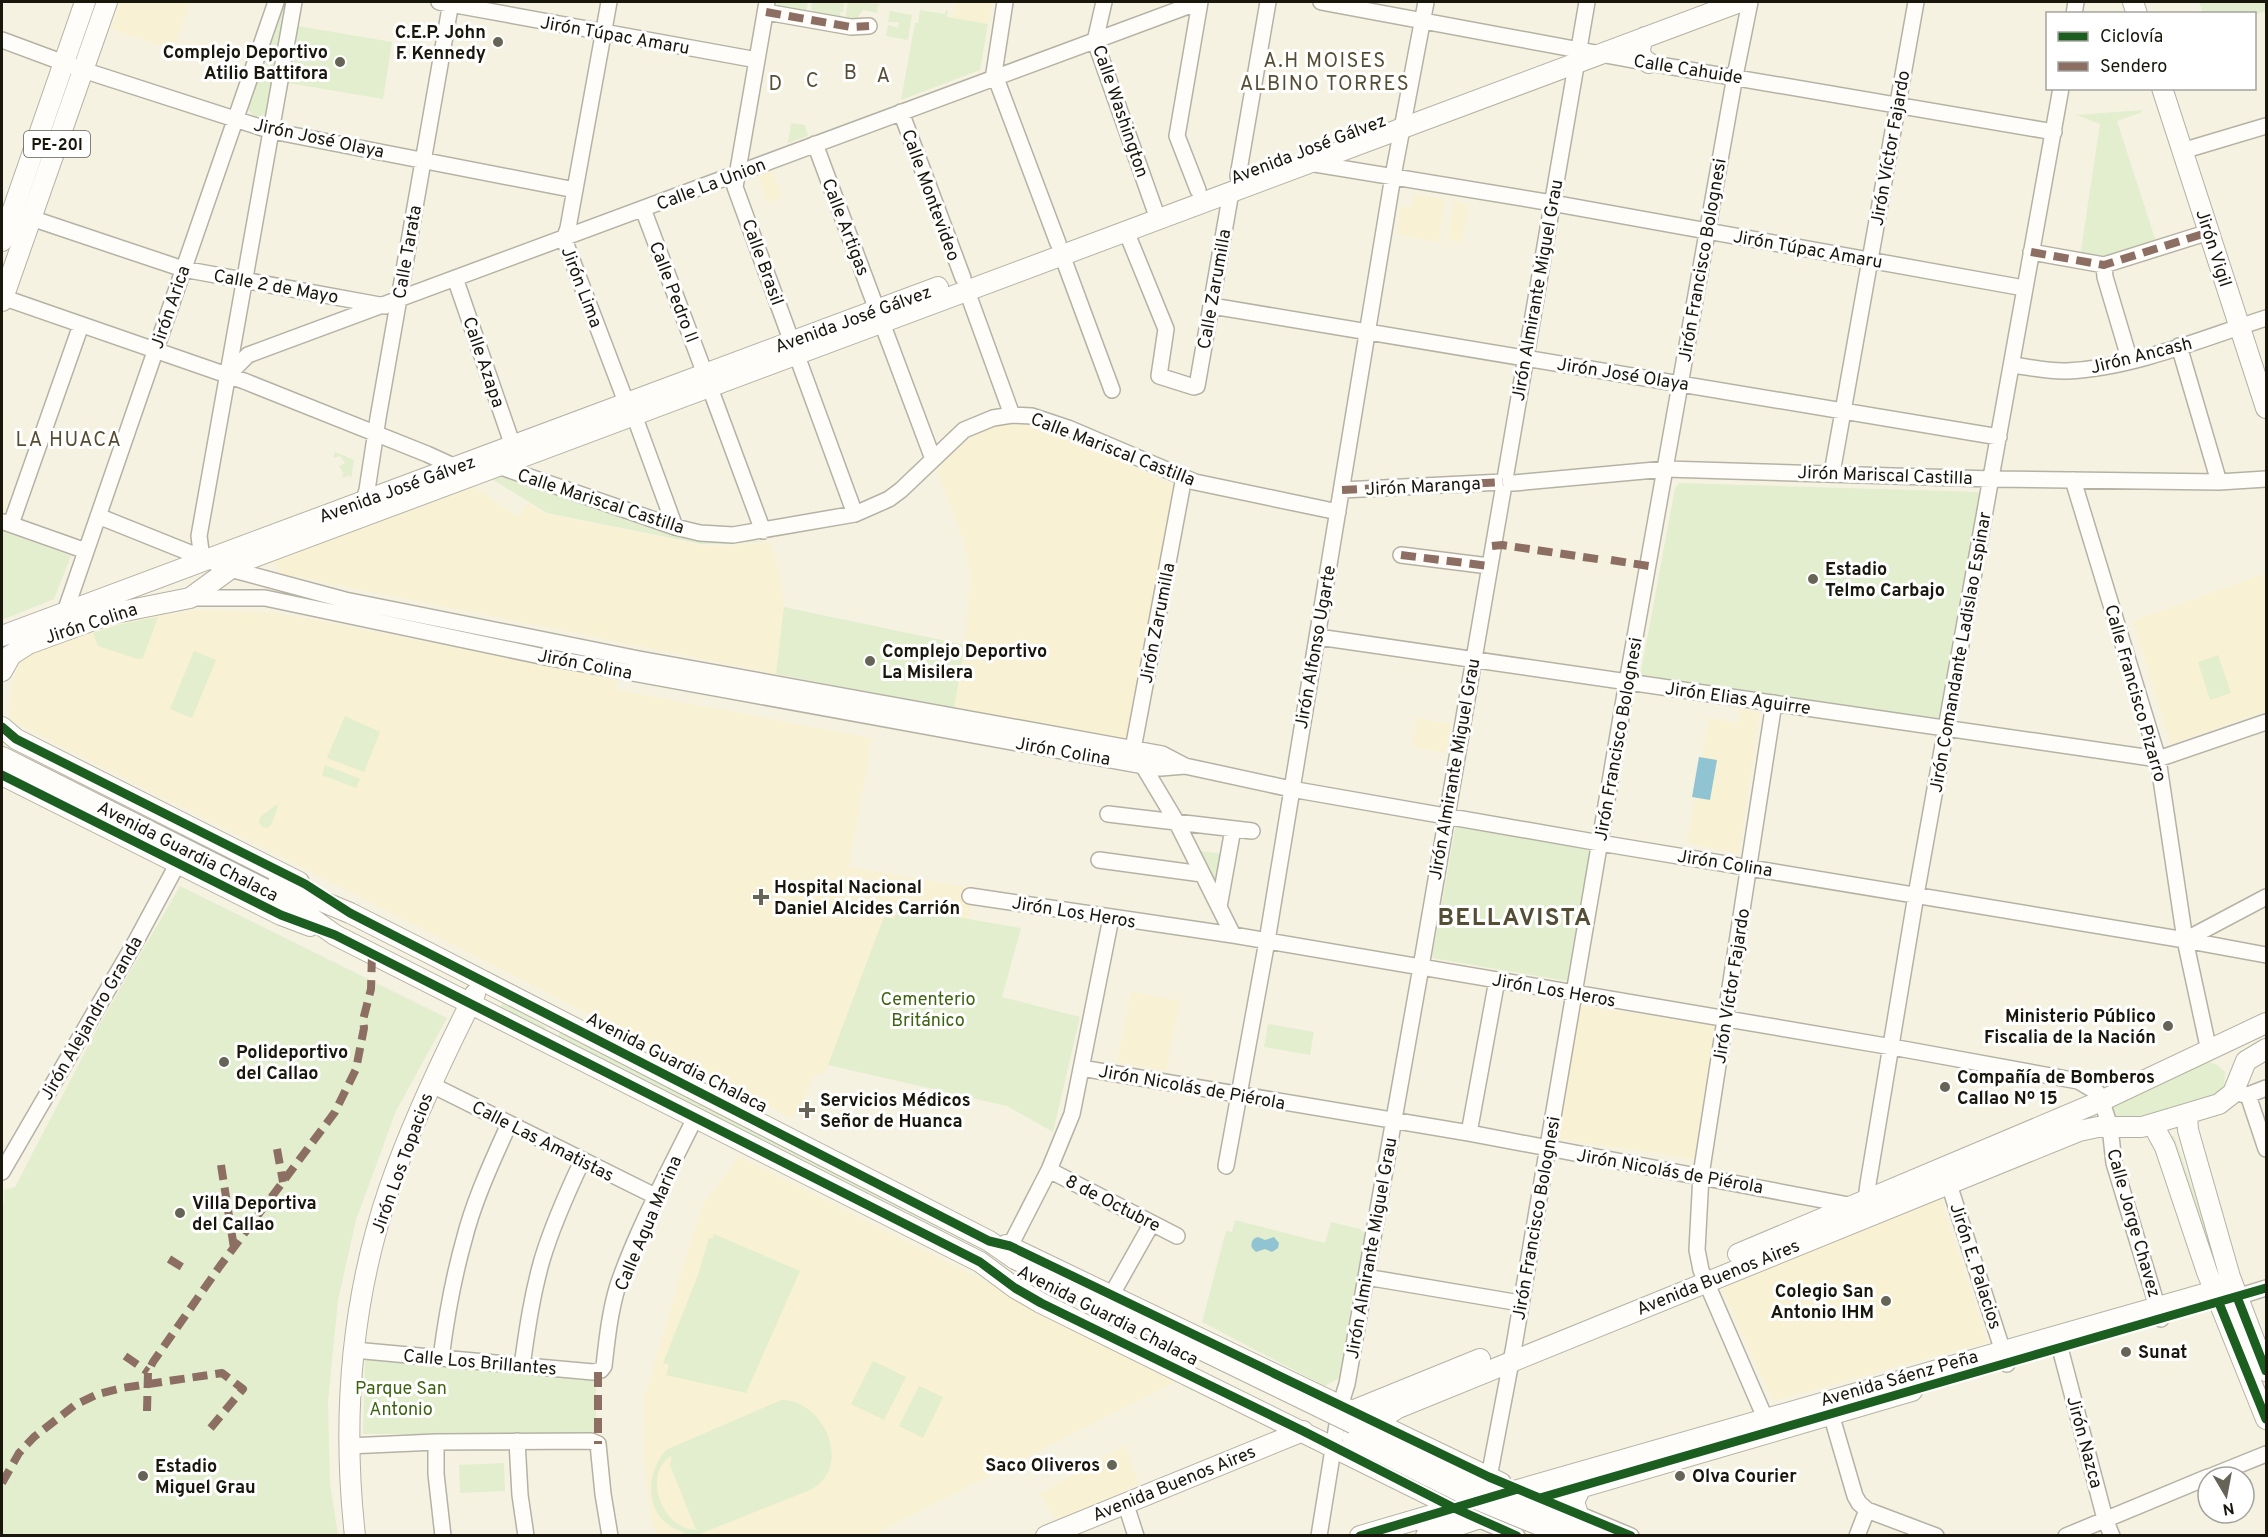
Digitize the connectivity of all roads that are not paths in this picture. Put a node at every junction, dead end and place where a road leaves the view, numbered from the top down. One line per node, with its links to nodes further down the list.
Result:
1 (85, 2): 28 (main road, PE-20I)
2 (107, 2): 30 (main road, PE-20I)
3 (276, 2): 37 (street, Jirón Arica)
4 (294, 2): 40 (street)
5 (447, 2): 21 (street, Jirón Túpac Amaru); 44 (street, Calle Tarata)
6 (609, 2): 21 (street, Jirón Lima)
7 (1005, 2): 32 (street)
8 (1104, 2): 24 (street, Calle Washington)
9 (1199, 2): 24 (street, Calle La Union); 50 (street)
10 (1268, 2): 48 (street, Calle Zarumilla)
11 (1321, 2): 19 (street)
12 (1426, 2): 19 (street, Jirón Alfonso Ugarte)
13 (1587, 2): 26 (street, Jirón Almirante Miguel Grau)
14 (1704, 2): 26 (main road, Avenida José Gálvez)
15 (1740, 2): 22 (main road, Avenida José Gálvez)
16 (1750, 2): 31 (street, Jirón Francisco Bolognesi)
17 (1916, 2): 35 (street, Jirón Víctor Fajardo)
18 (766, 7): 20 (street); 27 (street, Calle Brasil)
19 (1423, 21): 26 (street); 38 (street, Jirón Alfonso Ugarte)
20 (869, 26)
21 (604, 32): 27 (street, Jirón Túpac Amaru); 49 (street, Jirón Lima)
22 (1645, 37): 25 (main road, Avenida José Gálvez); 29 (main road)
23 (2, 40): 28 (street, Jirón José Olaya)
24 (1095, 41): 32 (street, Calle La Union); 54 (street, Calle Washington)
25 (1600, 54): 26 (main road, Avenida José Gálvez); 29 (street, Calle Cahuide)
26 (1577, 56): 38 (main road, Avenida José Gálvez); 51 (street, Jirón Almirante Miguel Grau)
27 (757, 60): 46 (street, Calle Brasil)
28 (64, 63): 30 (street, Jirón José Olaya); 52 (main road, PE-20I)
29 (1649, 63): 31 (street, Calle Cahuide)
30 (83, 70): 37 (street, Jirón José Olaya); 55 (main road, PE-20I)
31 (1735, 76): 35 (street, Calle Cahuide); 57 (street, Jirón Francisco Bolognesi)
32 (995, 77): 36 (street, Calle La Union); 61 (street)
33 (2061, 90): 41 (street, Jirón Comandante Ladislao Espinar)
34 (2163, 90): 43 (main road, Jirón Vigil)
35 (1897, 105): 41 (street, Calle Cahuide); 63 (street, Jirón Víctor Fajardo)
36 (901, 112): 42 (street, Calle La Union); 68 (street, Calle Montevideo)
37 (236, 119): 40 (street, Jirón José Olaya); 65 (street, Jirón Arica)
38 (1403, 121): 45 (main road, Avenida José Gálvez); 47 (street, Jirón Alfonso Ugarte); 48 (main road, Avenida José Gálvez)
39 (2266, 126): 43 (street)
40 (272, 131): 44 (street, Jirón José Olaya); 67 (street)
41 (2054, 132): 62 (street, Jirón Comandante Ladislao Espinar)
42 (815, 144): 46 (street, Calle La Union); 73 (street, Calle Artigas)
43 (2182, 151): 58 (main road, Jirón Vigil)
44 (424, 160): 49 (street, Jirón José Olaya); 71 (street, Calle Tarata)
45 (1308, 163): 47 (street, Jirón Túpac Amaru); 48 (main road, Avenida José Gálvez)
46 (737, 174): 53 (street, Calle La Union); 79 (street, Calle Brasil)
47 (1393, 176): 51 (street, Jirón Túpac Amaru); 77 (street, Jirón Alfonso Ugarte)
48 (1234, 184): 50 (main road, Avenida José Gálvez); 54 (main road, Avenida José Gálvez); 72 (street, Calle Zarumilla)
49 (575, 190): 59 (street, Jirón Lima)
50 (1198, 190): 54 (main road, Avenida José Gálvez)
51 (1552, 203): 57 (street, Jirón Túpac Amaru); 81 (street, Jirón Almirante Miguel Grau)
52 (7, 209): 60 (main road, PE-20I)
53 (643, 209): 59 (street, Calle La Union); 85 (street, Calle Pedro II)
54 (1156, 213): 56 (main road, Avenida José Gálvez); 61 (main road, Avenida José Gálvez)
55 (31, 218): 65 (street, Calle 2 de Mayo); 70 (main road, PE-20I)
56 (1126, 231): 61 (main road, Avenida José Gálvez); 72 (street, Calle Zarumilla)
57 (1707, 231): 63 (street, Jirón Túpac Amaru); 86 (street, Jirón Francisco Bolognesi)
58 (2209, 232): 64 (street); 76 (main road, Jirón Vigil)
59 (564, 239): 66 (street, Calle La Union); 89 (street, Jirón Lima)
60 (2, 241)
61 (1060, 249): 68 (main road, Avenida José Gálvez); 87 (street)
62 (2031, 252): 64 (street); 69 (street, Jirón Comandante Ladislao Espinar)
63 (1870, 260): 69 (street, Jirón Túpac Amaru); 90 (street, Jirón Víctor Fajardo)
64 (2104, 265): 82 (street)
65 (183, 269): 67 (street, Calle 2 de Mayo); 80 (street, Jirón Arica)
66 (455, 278): 71 (street, Calle La Union); 94 (street, Calle Azapa)
67 (245, 280): 71 (street, Calle 2 de Mayo); 84 (street)
68 (965, 284): 73 (main road, Avenida José Gálvez); 91 (street, Calle Montevideo)
69 (2024, 288): 83 (street, Jirón Comandante Ladislao Espinar)
70 (2, 299): 75 (street)
71 (392, 303): 84 (street, Calle La Union); 92 (street, Calle Tarata)
72 (1212, 306): 77 (street, Jirón José Olaya)
73 (880, 316): 79 (main road, Avenida José Gálvez); 95 (street, Calle Artigas)
74 (2266, 318): 76 (street, Jirón Ancash)
75 (81, 326): 80 (street); 111 (street)
76 (2240, 327): 78 (street, Jirón Ancash); 88 (main road, Jirón Vigil)
77 (1368, 332): 81 (street, Jirón José Olaya); 106 (street, Jirón Alfonso Ugarte)
78 (2179, 346): 82 (street, Jirón Ancash); 105 (street)
79 (794, 348): 85 (main road, Avenida José Gálvez); 109 (street, Calle Brasil)
80 (156, 350): 84 (street); 110 (street, Jirón Arica)
81 (1525, 358): 86 (street, Jirón José Olaya); 104 (street, Jirón Almirante Miguel Grau)
82 (2130, 361): 83 (street, Jirón Ancash)
83 (2012, 365): 93 (street, Jirón Comandante Ladislao Espinar)
84 (228, 375): 92 (street); 116 (street)
85 (707, 381): 89 (main road, Avenida José Gálvez); 113 (street, Calle Pedro II)
86 (1681, 384): 90 (street, Jirón José Olaya); 97 (street, Jirón Francisco Bolognesi)
87 (1112, 390)
88 (2266, 408)
89 (630, 409): 94 (main road, Avenida José Gálvez); 96 (main road, Avenida José Gálvez); 112 (street, Jirón Lima)
90 (1843, 411): 93 (street, Jirón José Olaya); 99 (street, Jirón Víctor Fajardo)
91 (1012, 415): 95 (street, Calle Mariscal Castilla); 100 (street, Calle Mariscal Castilla)
92 (376, 433): 98 (street); 107 (street, Calle Tarata)
93 (1999, 437): 101 (street, Jirón Comandante Ladislao Espinar)
94 (513, 446): 98 (main road, Avenida José Gálvez)
95 (933, 459): 109 (street, Calle Mariscal Castilla)
96 (498, 466): 98 (main road, Avenida José Gálvez); 112 (street, Calle Mariscal Castilla)
97 (1666, 469): 99 (street, Jirón Mariscal Castilla); 104 (street, Jirón Mariscal Castilla); 127 (street, Jirón Francisco Bolognesi)
98 (464, 472): 107 (main road, Avenida José Gálvez)
99 (1832, 472): 101 (street, Jirón Mariscal Castilla)
100 (1184, 477): 108 (street, Calle Mariscal Castilla); 134 (street, Jirón Zarumilla)
101 (1992, 479): 103 (street, Jirón Mariscal Castilla); 131 (street, Jirón Comandante Ladislao Espinar)
102 (2266, 479): 105 (street, Jirón Mariscal Castilla)
103 (2073, 480): 105 (street, Jirón Mariscal Castilla); 136 (street, Calle Francisco Pizarro)
104 (1503, 482): 106 (street, Jirón Maranga); 117 (street, Jirón Almirante Miguel Grau)
105 (2219, 483)
106 (1342, 490): 108 (street, Jirón Alfonso Ugarte)
107 (365, 508): 116 (main road, Avenida José Gálvez); 118 (main road, Avenida José Gálvez)
108 (1338, 512): 123 (street, Jirón Alfonso Ugarte)
109 (855, 514): 113 (street, Calle Mariscal Castilla)
110 (98, 516): 114 (street, Jirón Arica); 116 (street, Jirón Colina)
111 (6, 523): 114 (street)
112 (675, 527): 113 (street, Calle Mariscal Castilla)
113 (763, 531)
114 (86, 551): 121 (street, Jirón Arica)
115 (1401, 555): 117 (street)
116 (207, 560): 118 (street, Jirón Colina); 119 (main road, Avenida José Gálvez)
117 (1489, 566): 124 (street, Jirón Almirante Miguel Grau)
118 (230, 569): 120 (main road, Avenida José Gálvez); 126 (street, Jirón Colina)
119 (163, 576): 120 (main road); 121 (main road, Avenida José Gálvez)
120 (184, 599): 125 (main road, Jirón Colina); 126 (street, Jirón Colina)
121 (65, 612): 122 (main road, Avenida José Gálvez)
122 (2, 636)
123 (1318, 637): 124 (street, Jirón Elias Aguirre); 140 (street, Jirón Alfonso Ugarte)
124 (1472, 659): 127 (street, Jirón Elias Aguirre); 142 (street, Jirón Almirante Miguel Grau)
125 (2, 671)
126 (698, 677): 132 (street, Jirón Colina)
127 (1627, 682): 128 (street, Jirón Elias Aguirre); 146 (street, Jirón Francisco Bolognesi)
128 (1774, 703): 131 (street, Jirón Elias Aguirre); 149 (street, Jirón Víctor Fajardo)
129 (2266, 722): 136 (street)
130 (2, 727): 156 (main road)
131 (1946, 728): 136 (street, Jirón Elias Aguirre); 151 (street, Jirón Comandante Ladislao Espinar)
132 (1063, 744): 134 (street, Jirón Colina); 137 (street, Jirón Colina)
133 (2, 746): 152 (main road, Avenida Guardia Chalaca)
134 (1133, 749): 137 (street); 138 (street, Jirón Colina)
135 (2, 757): 152 (main road, Avenida Guardia Chalaca)
136 (2158, 759): 160 (street, Calle Francisco Pizarro)
137 (1144, 766): 138 (street, Jirón Colina); 143 (street)
138 (1185, 766): 140 (street, Jirón Colina)
139 (2, 775): 148 (main road)
140 (1291, 789): 142 (street, Jirón Colina); 161 (street, Jirón Alfonso Ugarte)
141 (1108, 814): 143 (street)
142 (1446, 816): 146 (street, Jirón Colina); 163 (street, Jirón Almirante Miguel Grau)
143 (1176, 821): 144 (street); 150 (street)
144 (1233, 829): 145 (street); 155 (street)
145 (1252, 831)
146 (1600, 843): 149 (street, Jirón Colina); 166 (street, Jirón Francisco Bolognesi)
147 (1099, 860): 150 (street)
148 (178, 862): 158 (main road); 191 (street, Jirón Alejandro Granda)
149 (1749, 867): 151 (street, Jirón Colina); 168 (street, Jirón Víctor Fajardo)
150 (1202, 874): 155 (street)
151 (1916, 895): 160 (street, Jirón Colina); 170 (street, Jirón Comandante Ladislao Espinar)
152 (291, 896): 156 (main road, Avenida Guardia Chalaca); 158 (main road, Avenida Guardia Chalaca)
153 (970, 896): 157 (street, Jirón Los Heros)
154 (2266, 897): 160 (street)
155 (1219, 907): 159 (street)
156 (350, 913): 165 (main road, Avenida Guardia Chalaca)
157 (1111, 918): 159 (street, Jirón Los Heros); 173 (street)
158 (335, 935): 167 (main road, Avenida Guardia Chalaca)
159 (1233, 935): 161 (street, Jirón Los Heros)
160 (2186, 940): 162 (street, Jirón Colina); 172 (street, Calle Francisco Pizarro)
161 (1267, 941): 163 (street, Jirón Los Heros); 177 (street, Jirón Alfonso Ugarte)
162 (2266, 955)
163 (1421, 967): 164 (street, Jirón Los Heros); 181 (street, Jirón Almirante Miguel Grau)
164 (1497, 980): 166 (street, Jirón Los Heros); 185 (street)
165 (482, 981): 167 (main road, Jirón Los Topacios); 198 (main road, Avenida Guardia Chalaca)
166 (1575, 994): 168 (street, Jirón Los Heros); 186 (street, Jirón Francisco Bolognesi)
167 (470, 1004): 174 (main road, Jirón Los Topacios); 180 (main road, Avenida Guardia Chalaca)
168 (1726, 1019): 170 (street, Jirón Los Heros); 192 (street, Jirón Víctor Fajardo)
169 (2266, 1023): 172 (main road, Avenida Buenos Aires)
170 (1892, 1047): 178 (street, Jirón Los Heros); 195 (street, Jirón Comandante Ladislao Espinar)
171 (2266, 1049): 175 (main road)
172 (2209, 1051): 175 (main road); 178 (main road, Avenida Buenos Aires)
173 (1081, 1068): 177 (street, Jirón Nicolás de Piérola); 190 (street)
174 (432, 1085): 182 (street, Calle Las Amatistas); 208 (main road, Jirón Los Topacios)
175 (2240, 1088): 176 (street); 179 (main road, Avenida Buenos Aires); 187 (street)
176 (2266, 1089)
177 (1238, 1095): 181 (street, Jirón Nicolás de Piérola); 189 (street, Jirón Alfonso Ugarte)
178 (2101, 1101): 184 (street, Jirón Los Heros); 193 (main road, Avenida Buenos Aires)
179 (2187, 1114): 183 (main road, Avenida Buenos Aires); 204 (main road)
180 (695, 1118): 194 (street, Calle Agua Marina); 199 (main road, Avenida Guardia Chalaca)
181 (1393, 1121): 185 (street, Jirón Nicolás de Piérola); 201 (street, Jirón Almirante Miguel Grau)
182 (509, 1124): 188 (street, Calle Las Amatistas); 211 (street)
183 (2153, 1125): 184 (main road, Avenida Buenos Aires); 204 (main road)
184 (2110, 1127): 193 (main road, Avenida Buenos Aires); 206 (street, Calle Jorge Chavez)
185 (1469, 1133): 186 (street, Jirón Nicolás de Piérola)
186 (1547, 1148): 192 (street, Jirón Nicolás de Piérola); 205 (street, Jirón Francisco Bolognesi)
187 (2266, 1149)
188 (582, 1161): 194 (street, Calle Las Amatistas); 212 (street)
189 (1226, 1166)
190 (1049, 1170): 196 (street, 8 de Octubre); 198 (street)
191 (2, 1172)
192 (1701, 1175): 195 (street, Jirón Nicolás de Piérola); 200 (street, Jirón Víctor Fajardo)
193 (1947, 1176): 195 (main road, Avenida Buenos Aires); 210 (street, Jirón E. Palacios)
194 (655, 1196): 213 (street, Calle Agua Marina)
195 (1863, 1210): 200 (main road, Avenida Buenos Aires)
196 (1152, 1223): 197 (street, 8 de Octubre); 203 (street)
197 (1177, 1236)
198 (1012, 1258): 199 (main road, Avenida Guardia Chalaca); 203 (main road, Avenida Guardia Chalaca); 248 (main road, Avenida Guardia Chalaca, bridge); 249 (main road, Avenida Guardia Chalaca, bridge)
199 (980, 1262): 220 (main road, Avenida Guardia Chalaca)
200 (1704, 1276): 209 (main road, Avenida Buenos Aires); 219 (street, Jirón Víctor Fajardo)
201 (1366, 1277): 205 (street); 215 (street, Jirón Almirante Miguel Grau)
202 (2266, 1288): 204 (street, Avenida Sáenz Peña)
203 (1112, 1294): 215 (main road, Avenida Guardia Chalaca)
204 (2223, 1297): 206 (main road, Avenida Sáenz Peña); 214 (main road); 217 (main road)
205 (1520, 1303): 209 (street, Jirón Francisco Bolognesi)
206 (2159, 1313): 207 (main road, Avenida Sáenz Peña); 210 (main road, Avenida Sáenz Peña)
207 (2060, 1348): 210 (main road, Avenida Sáenz Peña); 237 (street, Jirón Nazca)
208 (354, 1350): 211 (street, Calle Los Brillantes); 223 (main road, Jirón Los Topacios)
209 (1512, 1354): 215 (main road, Avenida Buenos Aires); 218 (main road, Avenida Buenos Aires); 227 (street, Jirón Francisco Bolognesi)
210 (2005, 1357): 216 (main road, Avenida Sáenz Peña); 219 (main road, Avenida Sáenz Peña)
211 (441, 1358): 212 (street, Calle Los Brillantes)
212 (522, 1366): 213 (street, Calle Los Brillantes)
213 (604, 1366)
214 (2266, 1371)
215 (1346, 1408): 218 (main road, Avenida Guardia Chalaca); 224 (street, Jirón Almirante Miguel Grau)
216 (1831, 1414): 219 (main road, Avenida Sáenz Peña); 234 (street)
217 (2266, 1419)
218 (1374, 1422): 224 (main road, Avenida Buenos Aires); 227 (main road, Avenida Guardia Chalaca)
219 (1768, 1425): 229 (main road, Avenida Sáenz Peña); 230 (main road, Avenida Sáenz Peña)
220 (1303, 1431): 224 (main road, Avenida Guardia Chalaca); 232 (main road, Avenida Buenos Aires)
221 (517, 1441): 222 (street); 240 (street); 241 (street)
222 (436, 1442): 223 (street); 239 (street)
223 (348, 1446): 238 (main road, Jirón Los Topacios)
224 (1335, 1449): 233 (main road, Avenida Guardia Chalaca); 244 (street, Jirón Almirante Miguel Grau)
225 (2266, 1454): 226 (street)
226 (2239, 1465)
227 (1489, 1477): 230 (main road, Avenida Guardia Chalaca)
228 (2196, 1482): 237 (street)
229 (1581, 1487): 231 (main road, Avenida Sáenz Peña); 235 (main road)
230 (1518, 1490): 231 (main road, Avenida Guardia Chalaca); 233 (main road, Avenida Sáenz Peña)
231 (1540, 1498): 235 (street, Avenida Guardia Chalaca); 236 (main road, Avenida Sáenz Peña)
232 (1125, 1502): 242 (main road, Avenida Buenos Aires); 243 (street)
233 (1454, 1508): 236 (main road, Avenida Guardia Chalaca); 245 (main road, Avenida Sáenz Peña)
234 (1867, 1510): 251 (street); 252 (street)
235 (1578, 1514): 250 (street, Avenida Guardia Chalaca)
236 (1478, 1519): 246 (main road, Avenida Sáenz Peña); 247 (street, Avenida Guardia Chalaca)
237 (2105, 1519): 253 (street); 254 (street, Jirón Nazca)
238 (355, 1536)
239 (443, 1536)
240 (526, 1536)
241 (610, 1536)
242 (1046, 1536)
243 (1136, 1536)
244 (1319, 1536)
245 (1359, 1536)
246 (1426, 1536)
247 (1517, 1536)
248 (1566, 1536)
249 (1599, 1536)
250 (1630, 1536)
251 (1857, 1536)
252 (1936, 1536)
253 (2066, 1536)
254 (2112, 1536)

